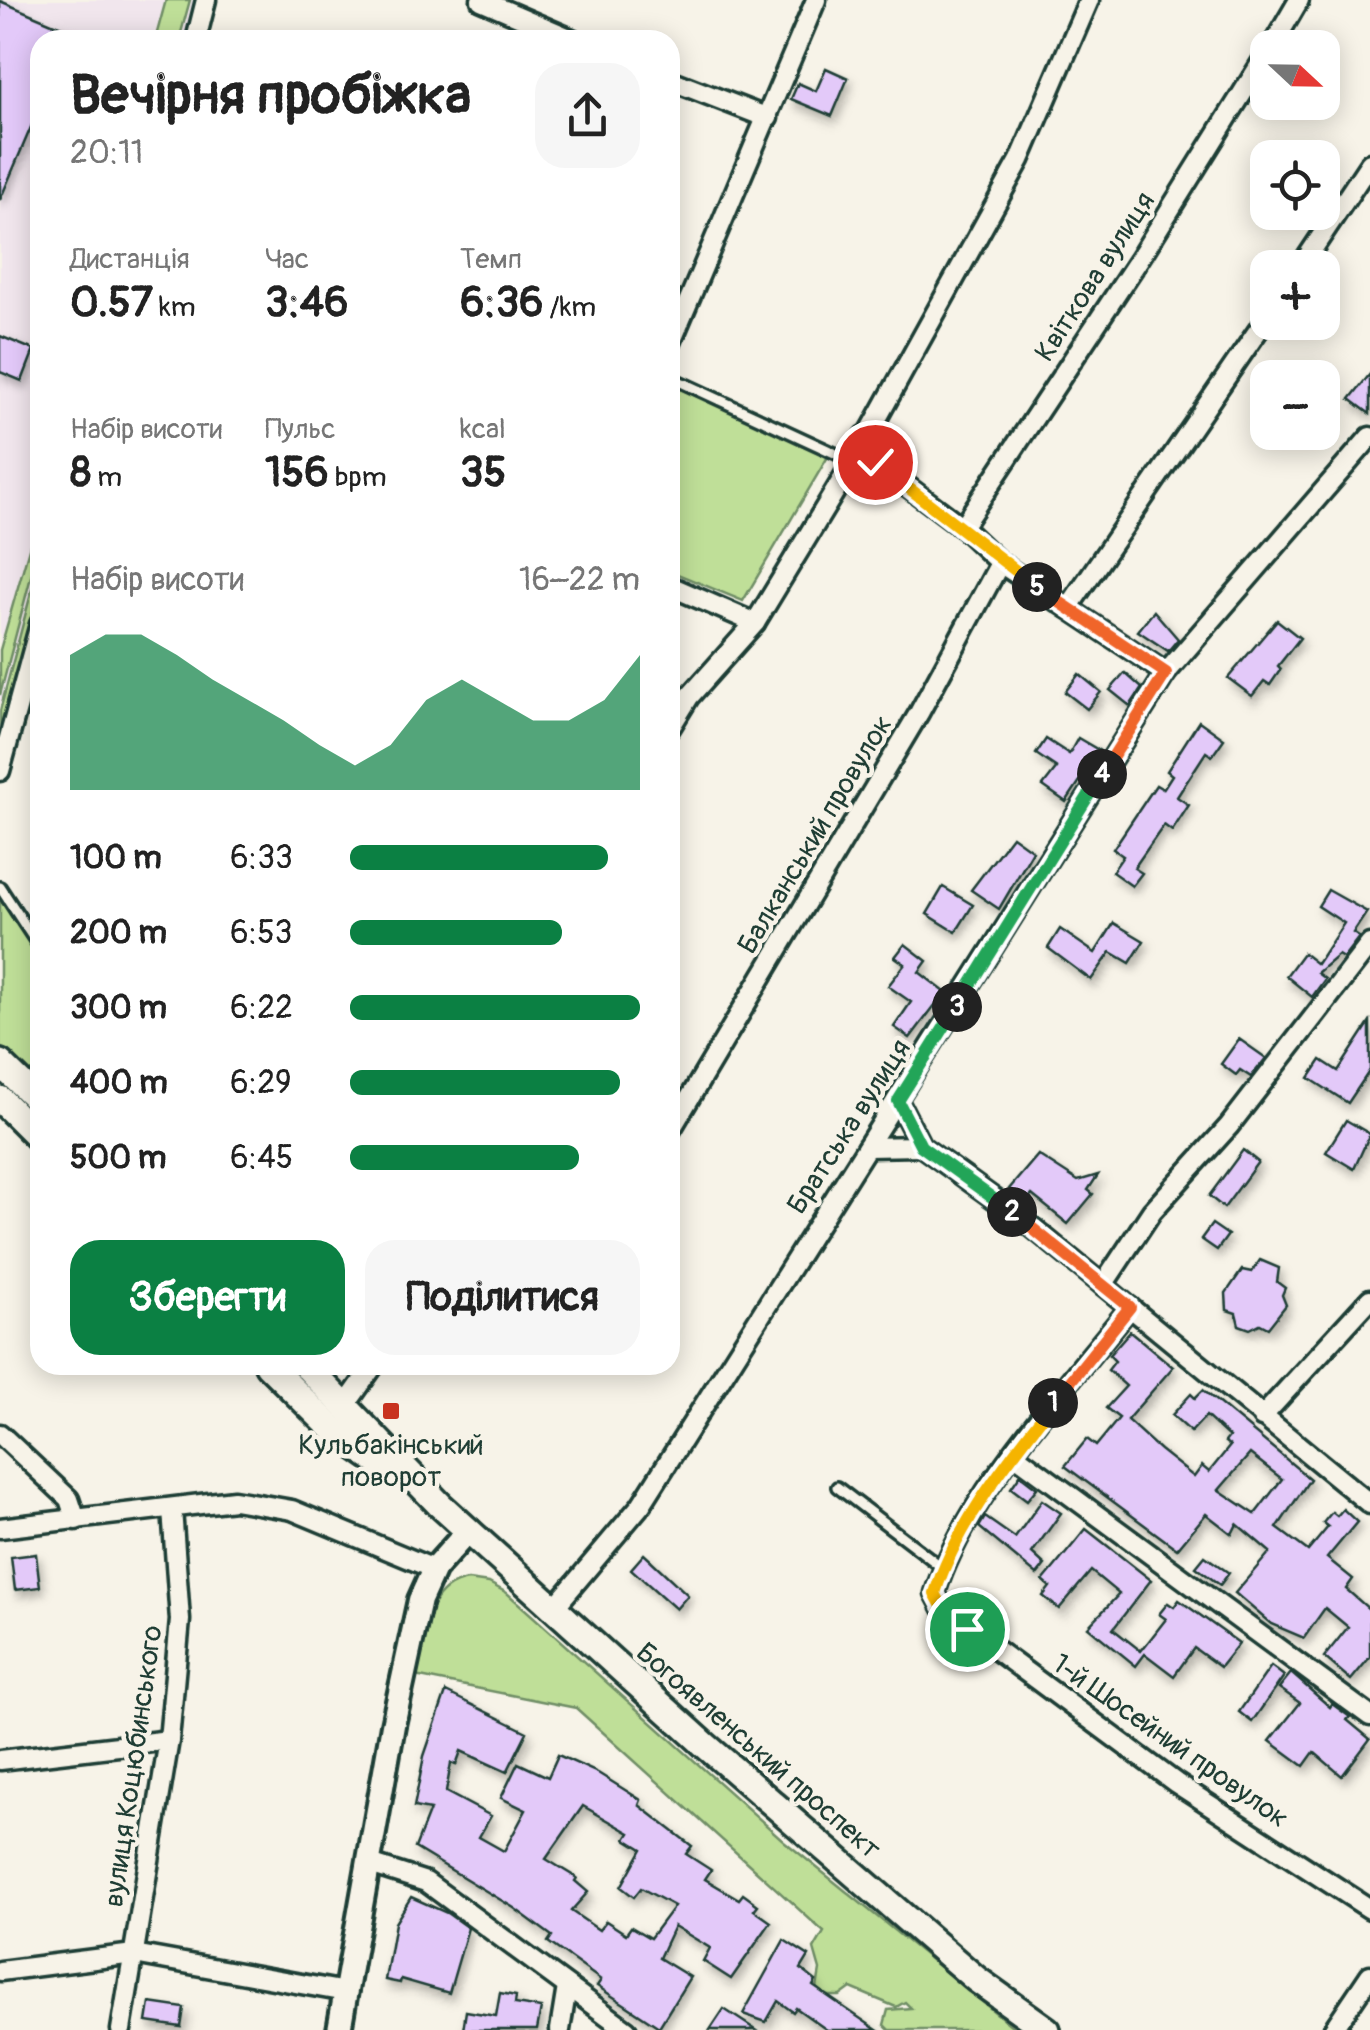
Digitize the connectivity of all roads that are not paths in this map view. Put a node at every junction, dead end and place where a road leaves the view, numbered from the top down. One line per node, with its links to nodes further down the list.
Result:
1 (206, 0): 6 (street)
2 (481, 0): 7 (street)
3 (816, 0): 11 (street)
4 (1089, 0): 17 (street)
5 (1299, 0): 8 (street, Квіткова вулиця)
6 (198, 30)
7 (551, 30)
8 (1281, 30)
9 (1250, 81): 20 (street, Квіткова вулиця)
10 (680, 84): 11 (street)
11 (768, 118): 14 (street)
12 (1370, 163): 13 (street)
13 (1312, 250)
14 (680, 322)
15 (1252, 340): 23 (street)
16 (680, 382): 19 (lane)
17 (865, 436): 19 (street); 20 (street)
18 (1370, 438): 26 (street, Братська вулиця)
19 (857, 455): 24 (street)
20 (962, 527): 21 (street)
21 (1000, 563): 23 (street); 36 (street, Балканський провулок)
22 (680, 590): 24 (street)
23 (1068, 608): 26 (street)
24 (755, 623): 27 (street)
25 (30, 661): 28 (street)
26 (1166, 673): 35 (street, Братська вулиця)
27 (680, 712)
28 (0, 771)
29 (0, 887): 30 (lane)
30 (30, 933)
31 (1370, 944): 40 (street)
32 (0, 1062): 33 (main road)
33 (30, 1092)
34 (0, 1100): 37 (main road)
35 (898, 1101): 38 (street, Братська вулиця); 39 (street)
36 (680, 1114)
37 (30, 1129)
38 (867, 1146): 39 (street); 59 (street, Братська вулиця)
39 (921, 1146): 40 (street)
40 (1103, 1285): 42 (street)
41 (1370, 1298): 47 (street)
42 (1130, 1307): 47 (street); 49 (street)
43 (278, 1375): 52 (main road, Богоявленський проспект)
44 (315, 1375): 46 (main road, Богоявленський проспект)
45 (367, 1375): 46 (street)
46 (345, 1406): 52 (main road, Богоявленський проспект)
47 (1262, 1417): 51 (street)
48 (0, 1434): 54 (street)
49 (1014, 1454): 57 (street); 60 (street)
50 (837, 1487): 57 (lane)
51 (1370, 1504)
52 (440, 1505): 56 (main road, Богоявленський проспект)
53 (172, 1509): 54 (street); 58 (street); 61 (street, вулиця Коцюбинського)
54 (76, 1520): 55 (street)
55 (0, 1528)
56 (469, 1530): 58 (street); 59 (main road, Богоявленський проспект)
57 (943, 1568): 64 (street, 1-й Шосейний провулок)
58 (434, 1569): 63 (street)
59 (556, 1607): 74 (main road, Богоявленський проспект)
60 (1370, 1716)
61 (170, 1740): 62 (street); 65 (street, вулиця Коцюбинського)
62 (0, 1760)
63 (370, 1864): 68 (street); 69 (street)
64 (1370, 1908)
65 (134, 1954): 66 (street); 69 (street); 70 (street, вулиця Коцюбинського)
66 (0, 1972)
67 (1370, 1975): 75 (street)
68 (568, 1987): 72 (street); 73 (street)
69 (346, 1992): 71 (street)
70 (121, 2030)
71 (339, 2030)
72 (560, 2030)
73 (627, 2030)
74 (1047, 2030)
75 (1333, 2030)

